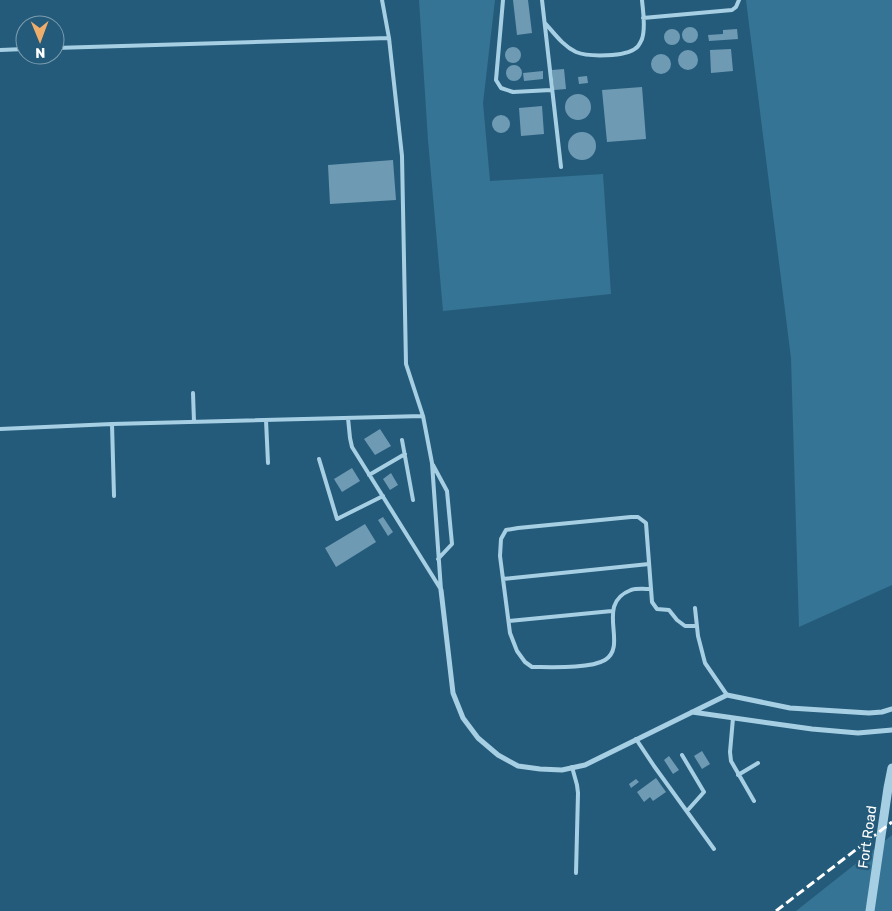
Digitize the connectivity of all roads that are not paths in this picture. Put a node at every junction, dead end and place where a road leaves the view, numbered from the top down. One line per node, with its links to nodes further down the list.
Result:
1 (382, 0): 8 (lane)
2 (503, 0): 12 (lane)
3 (542, 0): 7 (lane)
4 (642, 0): 6 (lane)
5 (738, 0): 6 (lane)
6 (643, 18): 7 (lane)
7 (544, 21): 12 (lane)
8 (389, 38): 9 (lane); 15 (lane)
9 (65, 48)
10 (15, 49): 11 (lane)
11 (0, 50)
12 (551, 90): 13 (lane)
13 (561, 167)
14 (193, 393): 18 (lane)
15 (423, 416): 16 (lane); 25 (lane)
16 (348, 418): 17 (lane); 26 (lane)
17 (266, 420): 18 (lane); 24 (lane)
18 (194, 422): 19 (lane)
19 (112, 424): 20 (lane); 27 (lane)
20 (0, 429)
21 (402, 440): 22 (lane)
22 (405, 454): 26 (lane); 29 (lane)
23 (319, 458): 28 (lane)
24 (268, 463)
25 (432, 463): 30 (lane); 30 (lane)
26 (369, 474): 28 (lane)
27 (114, 496)
28 (382, 496): 34 (lane)
29 (413, 500)
30 (438, 559): 34 (lane)
31 (649, 564): 32 (lane); 32 (lane); 33 (lane)
32 (503, 579): 37 (lane)
33 (651, 589): 36 (lane); 38 (lane)
34 (441, 590): 47 (street)
35 (695, 608): 38 (lane)
36 (612, 611): 37 (lane); 37 (lane)
37 (509, 621)
38 (697, 626): 39 (lane)
39 (728, 695): 40 (street); 41 (street)
40 (892, 709)
41 (692, 712): 42 (street); 44 (street)
42 (733, 718): 43 (street); 49 (lane)
43 (892, 730)
44 (636, 739): 47 (street); 51 (lane)
45 (682, 755): 51 (lane)
46 (758, 764): 49 (lane)
47 (572, 767): 53 (lane)
48 (892, 768): 54 (street, Fort Road)
49 (738, 775): 50 (lane)
50 (754, 801)
51 (687, 812): 52 (lane)
52 (714, 849)
53 (576, 873)
54 (870, 911)

